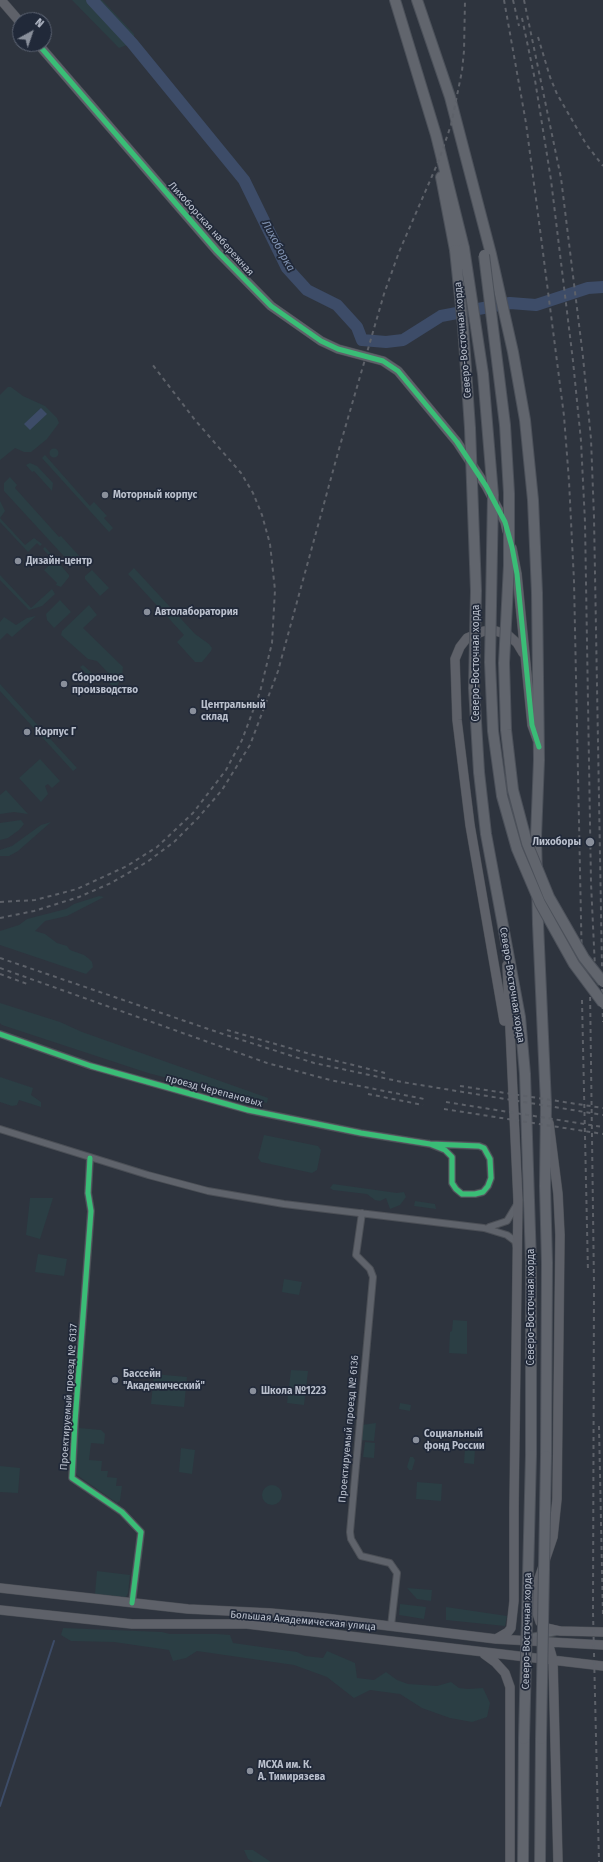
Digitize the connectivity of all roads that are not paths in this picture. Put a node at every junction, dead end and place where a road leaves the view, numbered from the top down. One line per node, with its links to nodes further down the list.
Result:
1 (1, 0): 4 (main road)
2 (395, 0): 6 (main road, Северо-Восточная хорда)
3 (417, 0): 7 (main road, Северо-Восточная хорда)
4 (12, 13)
5 (45, 52): 8 (main road, Лихоборская набережная)
6 (460, 249): 10 (main road, Северо-Восточная хорда, bridge); 12 (main road, Северо-Восточная хорда, bridge)
7 (487, 254): 9 (main road, Северо-Восточная хорда); 11 (main road, Северо-Восточная хорда, bridge)
8 (525, 660): 9 (main road, Лихоборская набережная); 14 (main road)
9 (539, 747): 15 (main road, Северо-Восточная хорда)
10 (506, 938): 14 (main road); 37 (main road, Северо-Восточная хорда, bridge)
11 (603, 982)
12 (603, 1003)
13 (0, 1034): 17 (street, проезд Черепановых)
14 (512, 1078): 19 (main road)
15 (546, 1104): 27 (main road); 38 (main road, Северо-Восточная хорда, bridge)
16 (0, 1129): 18 (street)
17 (430, 1144): 17 (street)
18 (90, 1158): 20 (street); 24 (street, Проектируемый проезд № 6137)
19 (518, 1200): 21 (street); 22 (main road)
20 (362, 1213): 21 (street); 26 (street, Проектируемый проезд № 6136)
21 (484, 1228): 22 (street)
22 (517, 1249): 29 (main road)
23 (0, 1588): 24 (main road, Большая Академическая улица)
24 (132, 1604): 26 (main road, Большая Академическая улица)
25 (0, 1610): 33 (main road, Большая Академическая улица)
26 (391, 1626): 29 (main road, Большая Академическая улица)
27 (560, 1631): 28 (main road); 30 (street)
28 (603, 1632)
29 (496, 1639): 30 (main road, Большая Академическая улица)
30 (519, 1640): 31 (main road, Большая Академическая улица)
31 (546, 1641): 32 (main road, Большая Академическая улица); 34 (main road)
32 (603, 1645)
33 (481, 1652): 34 (main road, Большая Академическая улица); 36 (main road)
34 (553, 1660): 35 (main road, Большая Академическая улица); 39 (main road)
35 (603, 1666)
36 (510, 1862)
37 (523, 1862)
38 (540, 1862)
39 (558, 1862)

